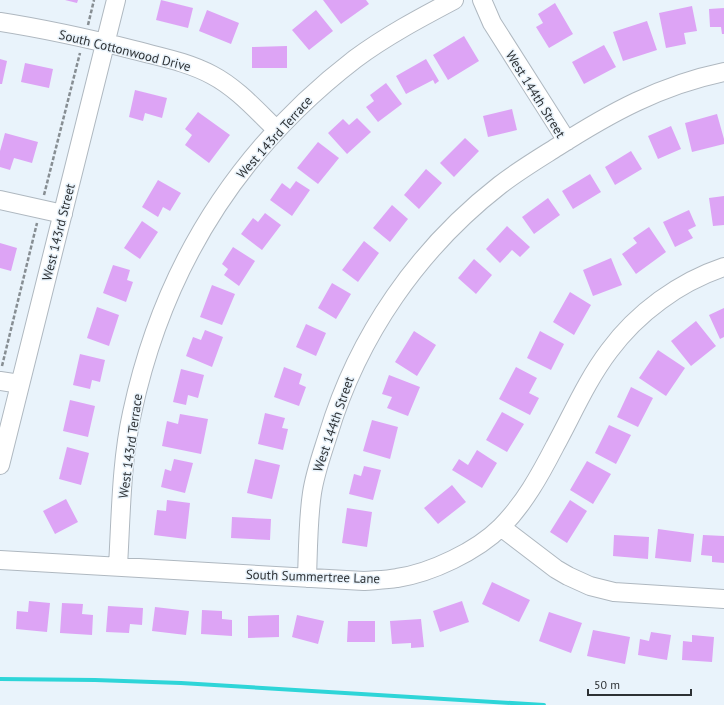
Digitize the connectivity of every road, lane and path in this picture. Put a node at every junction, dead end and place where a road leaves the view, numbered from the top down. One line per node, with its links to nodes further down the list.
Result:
1 (94, 0): 6 (path)
2 (116, 0): 7 (street, West 143rd Street)
3 (454, 0): 9 (street, West 143rd Terrace)
4 (482, 0): 10 (street, West 144th Street)
5 (0, 22): 6 (street, South Cottonwood Drive)
6 (84, 38): 7 (street, South Cottonwood Drive); 12 (path)
7 (105, 43): 9 (street, South Cottonwood Drive); 13 (street, West 143rd Street)
8 (724, 72): 10 (street)
9 (277, 130): 20 (street, West 143rd Terrace)
10 (567, 140): 21 (street, West 144th Street)
11 (0, 200): 12 (street)
12 (40, 209): 13 (street); 15 (path)
13 (63, 214): 16 (street, West 143rd Street)
14 (724, 267): 18 (street, South Summertree Lane)
15 (1, 374): 16 (street)
16 (20, 384): 17 (street, West 143rd Street)
17 (0, 465)
18 (501, 527): 21 (street, South Summertree Lane); 22 (street)
19 (0, 560): 20 (street, South Summertree Lane)
20 (118, 566): 21 (street, South Summertree Lane)
21 (307, 578)
22 (724, 599)

